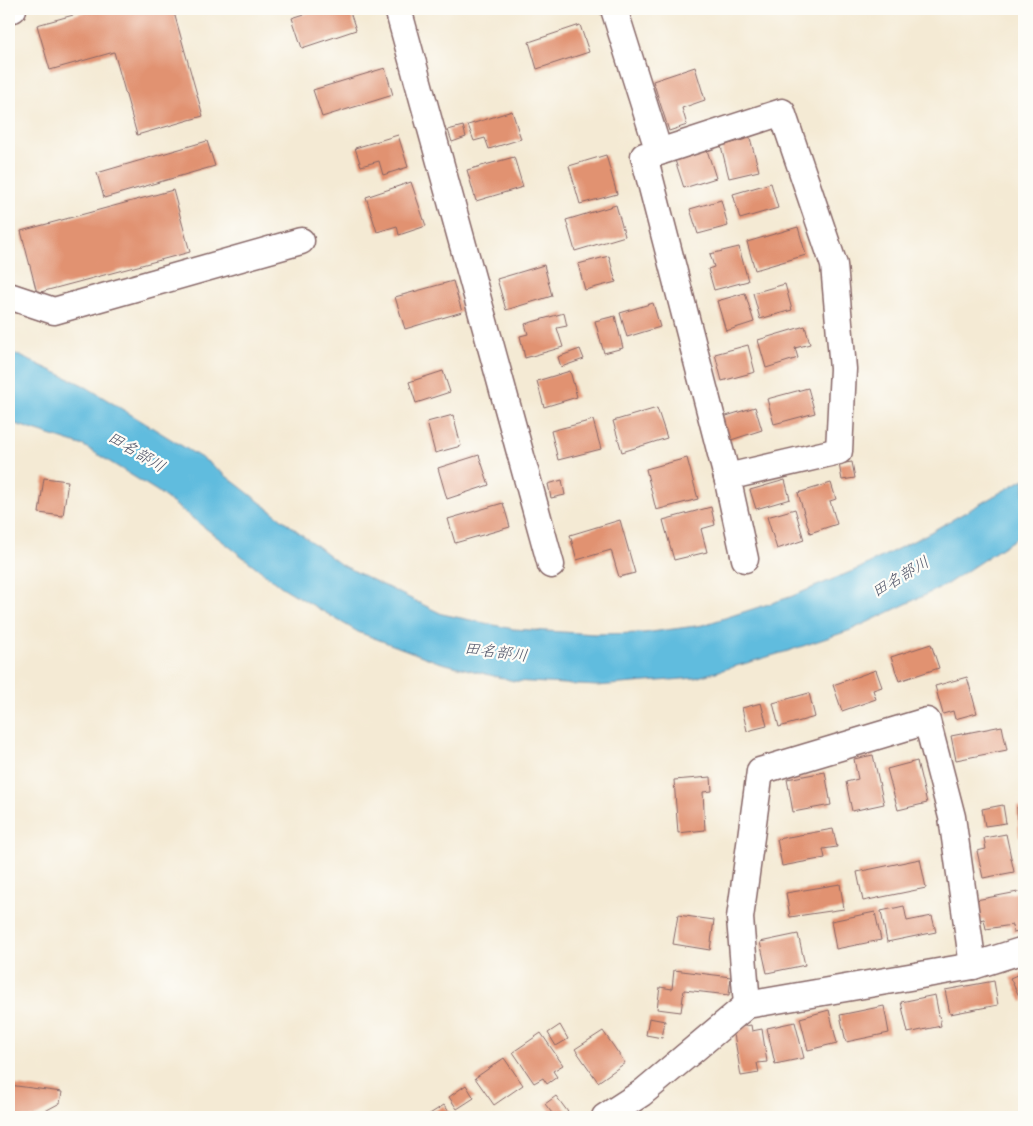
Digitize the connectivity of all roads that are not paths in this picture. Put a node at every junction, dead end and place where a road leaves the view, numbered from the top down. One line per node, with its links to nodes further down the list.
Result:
1 (13, 9): 4 (street)
2 (398, 9): 10 (street)
3 (614, 9): 5 (street)
4 (9, 10)
5 (659, 152): 8 (street); 8 (street)
6 (301, 241): 7 (street)
7 (9, 296)
8 (727, 477): 9 (street)
9 (745, 560)
10 (552, 565)
11 (1024, 950): 12 (street)
12 (973, 966): 13 (street); 13 (street)
13 (748, 1005): 14 (street)
14 (605, 1117)

